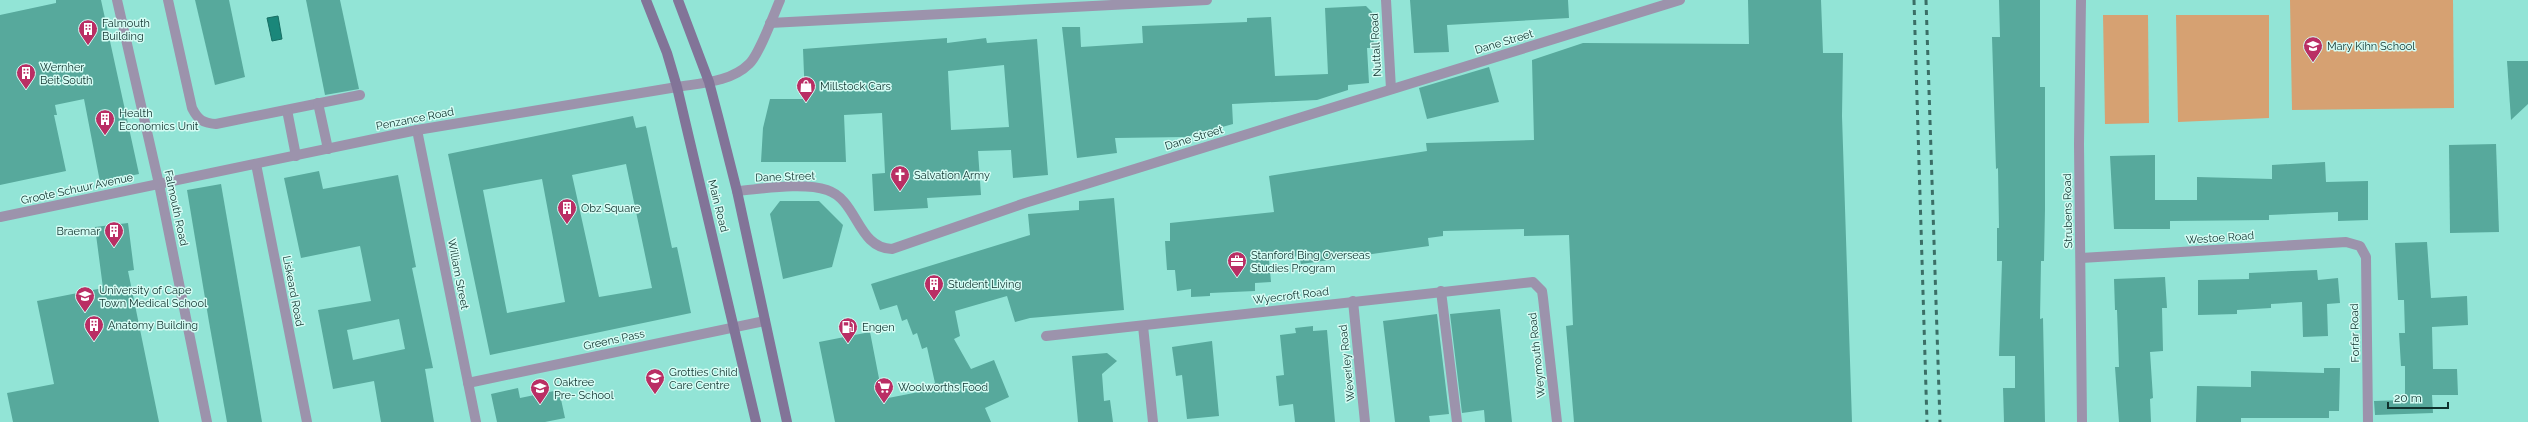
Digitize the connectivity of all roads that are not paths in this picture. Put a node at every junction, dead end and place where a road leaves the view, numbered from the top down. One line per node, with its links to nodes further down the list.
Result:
1 (117, 0): 21 (street, Falmouth Road)
2 (168, 0): 16 (street)
3 (646, 0): 12 (main road, Main Road)
4 (678, 0): 11 (main road, Main Road)
5 (780, 0): 10 (street, Penzance Road)
6 (1207, 0): 10 (street)
7 (1386, 0): 13 (street, Nuttall Road)
8 (1680, 0): 13 (street, Dane Street)
9 (2081, 0): 25 (street, Strubens Road)
10 (770, 23): 11 (street, Penzance Road)
11 (709, 82): 12 (street, Penzance Road); 22 (main road, Main Road)
12 (677, 87): 17 (street, Penzance Road); 31 (main road, Main Road)
13 (1391, 89): 22 (street, Dane Street)
14 (360, 95): 15 (street)
15 (318, 103): 16 (street); 18 (street)
16 (287, 110): 19 (street)
17 (417, 130): 18 (street, Penzance Road); 33 (street, William Street)
18 (328, 149): 19 (street, Penzance Road)
19 (296, 156): 20 (street, Penzance Road)
20 (256, 164): 21 (street, Penzance Road); 35 (street, Liskeard Road)
21 (160, 184): 23 (street, Groote Schuur Avenue); 34 (street, Falmouth Road)
22 (738, 191): 29 (main road, Main Road)
23 (0, 217)
24 (2360, 246): 25 (street, Westoe Road); 44 (street, Forfar Road)
25 (2081, 258): 43 (street, Strubens Road)
26 (1538, 286): 27 (street, Wyecroft Road); 42 (street, Weymouth Road)
27 (1442, 291): 28 (street, Wyecroft Road); 41 (street)
28 (1353, 301): 30 (street, Wyecroft Road); 40 (street, Weverley Road)
29 (765, 321): 31 (street, Greens Pass); 38 (main road, Main Road)
30 (1143, 326): 32 (street, Wyecroft Road); 39 (street)
31 (735, 327): 33 (street, Greens Pass); 37 (main road, Main Road)
32 (1046, 336)
33 (468, 383): 36 (street, William Street)
34 (207, 422)
35 (307, 422)
36 (476, 422)
37 (756, 422)
38 (788, 422)
39 (1153, 422)
40 (1365, 422)
41 (1457, 422)
42 (1557, 422)
43 (2082, 422)
44 (2368, 422)

